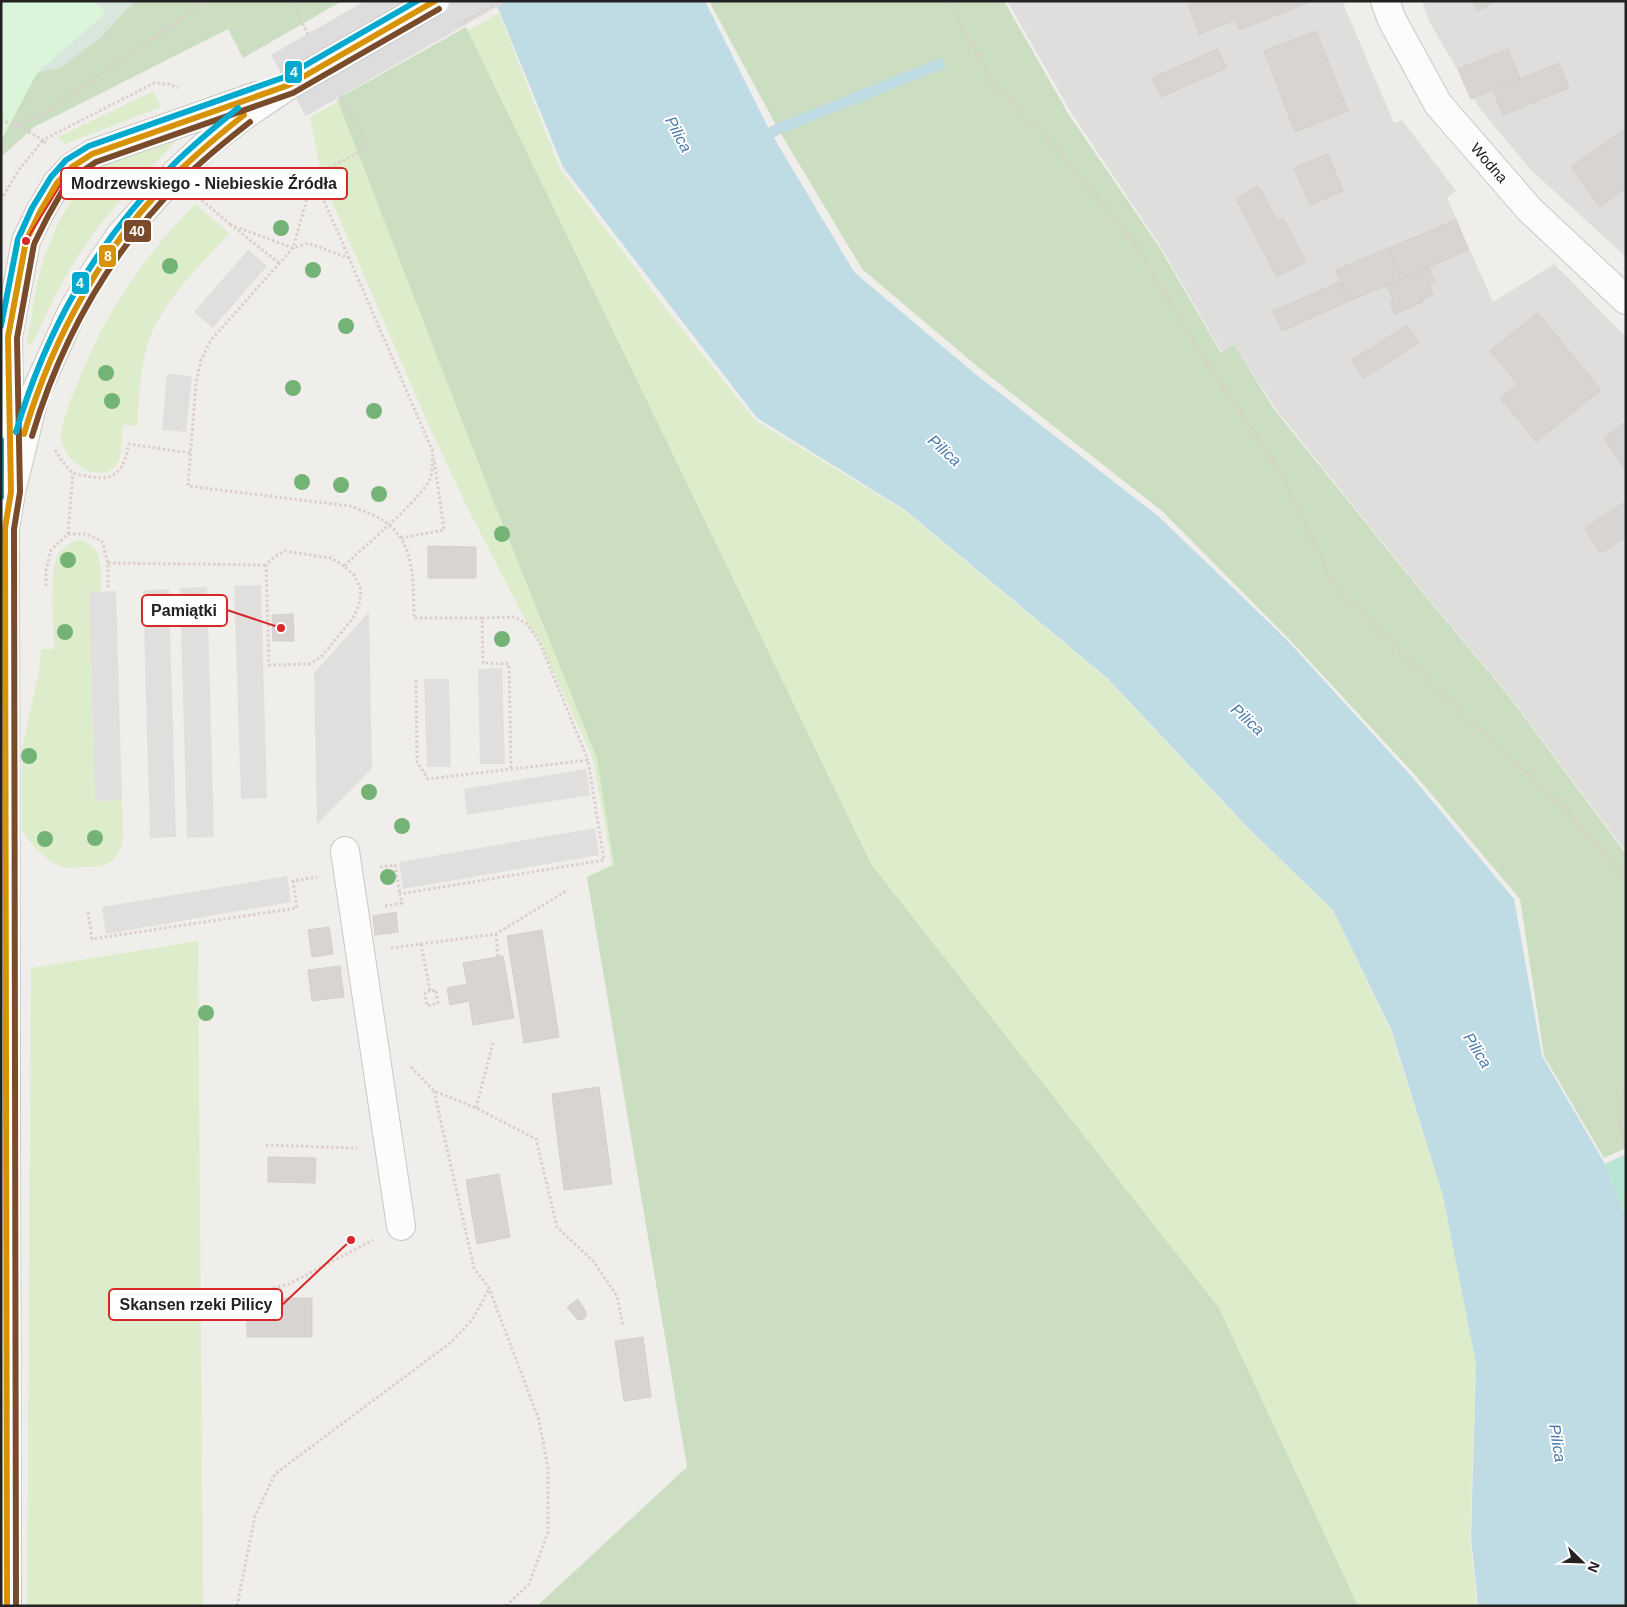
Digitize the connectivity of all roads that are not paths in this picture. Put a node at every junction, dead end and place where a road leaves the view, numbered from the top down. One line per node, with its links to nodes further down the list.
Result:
1 (435, 1): 3 (street, bridge)
2 (1385, 1): 4 (street, Wodna)
3 (289, 85): 5 (street); 5 (street)
4 (1626, 300)
5 (11, 492): 8 (street)
6 (347, 861): 7 (street)
7 (401, 1226)
8 (7, 1606)

